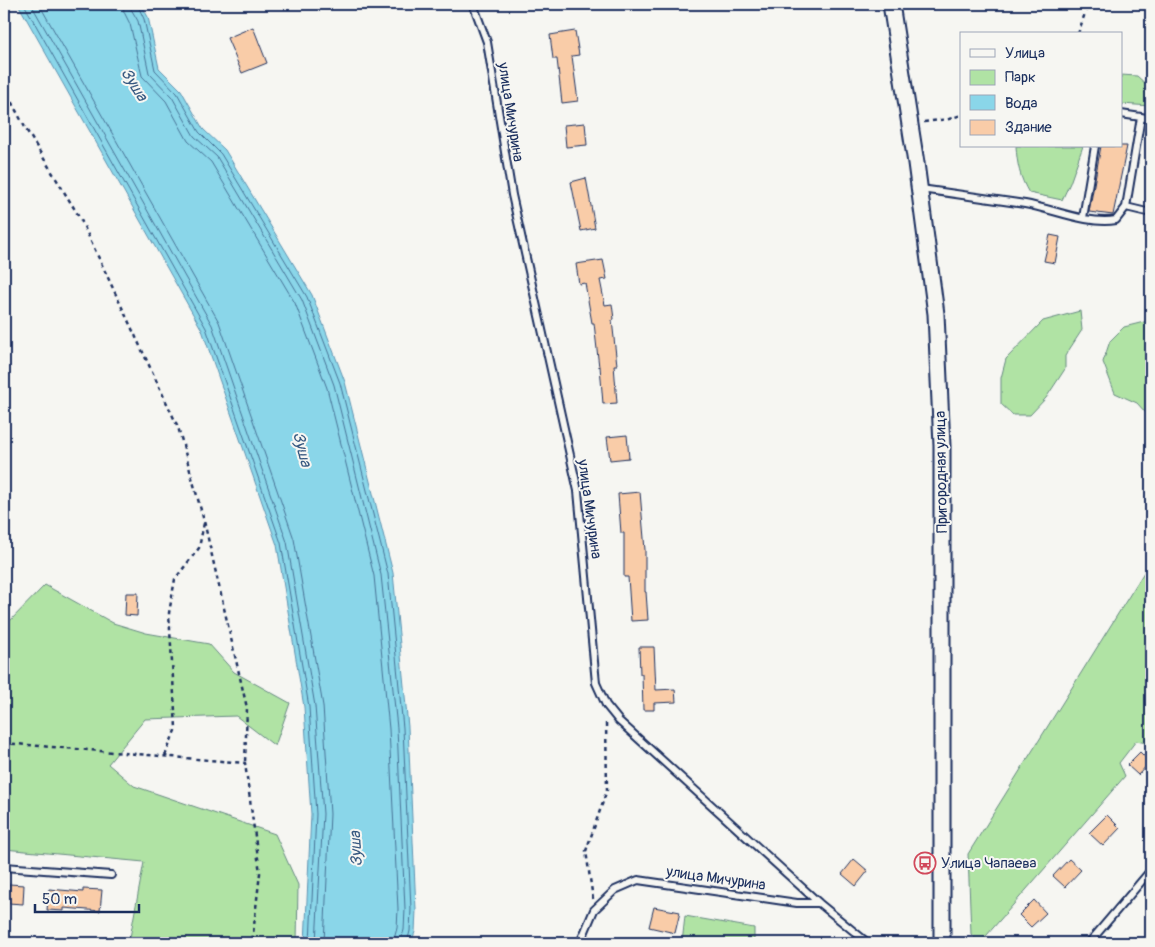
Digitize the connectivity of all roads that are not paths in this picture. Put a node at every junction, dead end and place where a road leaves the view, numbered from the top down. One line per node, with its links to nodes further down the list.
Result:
1 (474, 4): 14 (lane, улица Мичурина)
2 (891, 4): 7 (street, Пригородная улица)
3 (1122, 114): 4 (lane)
4 (1140, 116): 5 (lane); 8 (lane)
5 (1151, 119)
6 (1095, 148): 10 (lane)
7 (920, 189): 10 (lane); 17 (street, Пригородная улица)
8 (1126, 207): 9 (lane); 10 (lane)
9 (1151, 213)
10 (1083, 218)
11 (4, 867): 13 (lane)
12 (1151, 870): 18 (lane)
13 (111, 875)
14 (819, 903): 15 (lane, улица Мичурина); 16 (lane, улица Мичурина)
15 (580, 943)
16 (868, 943)
17 (942, 943)
18 (1089, 943)

